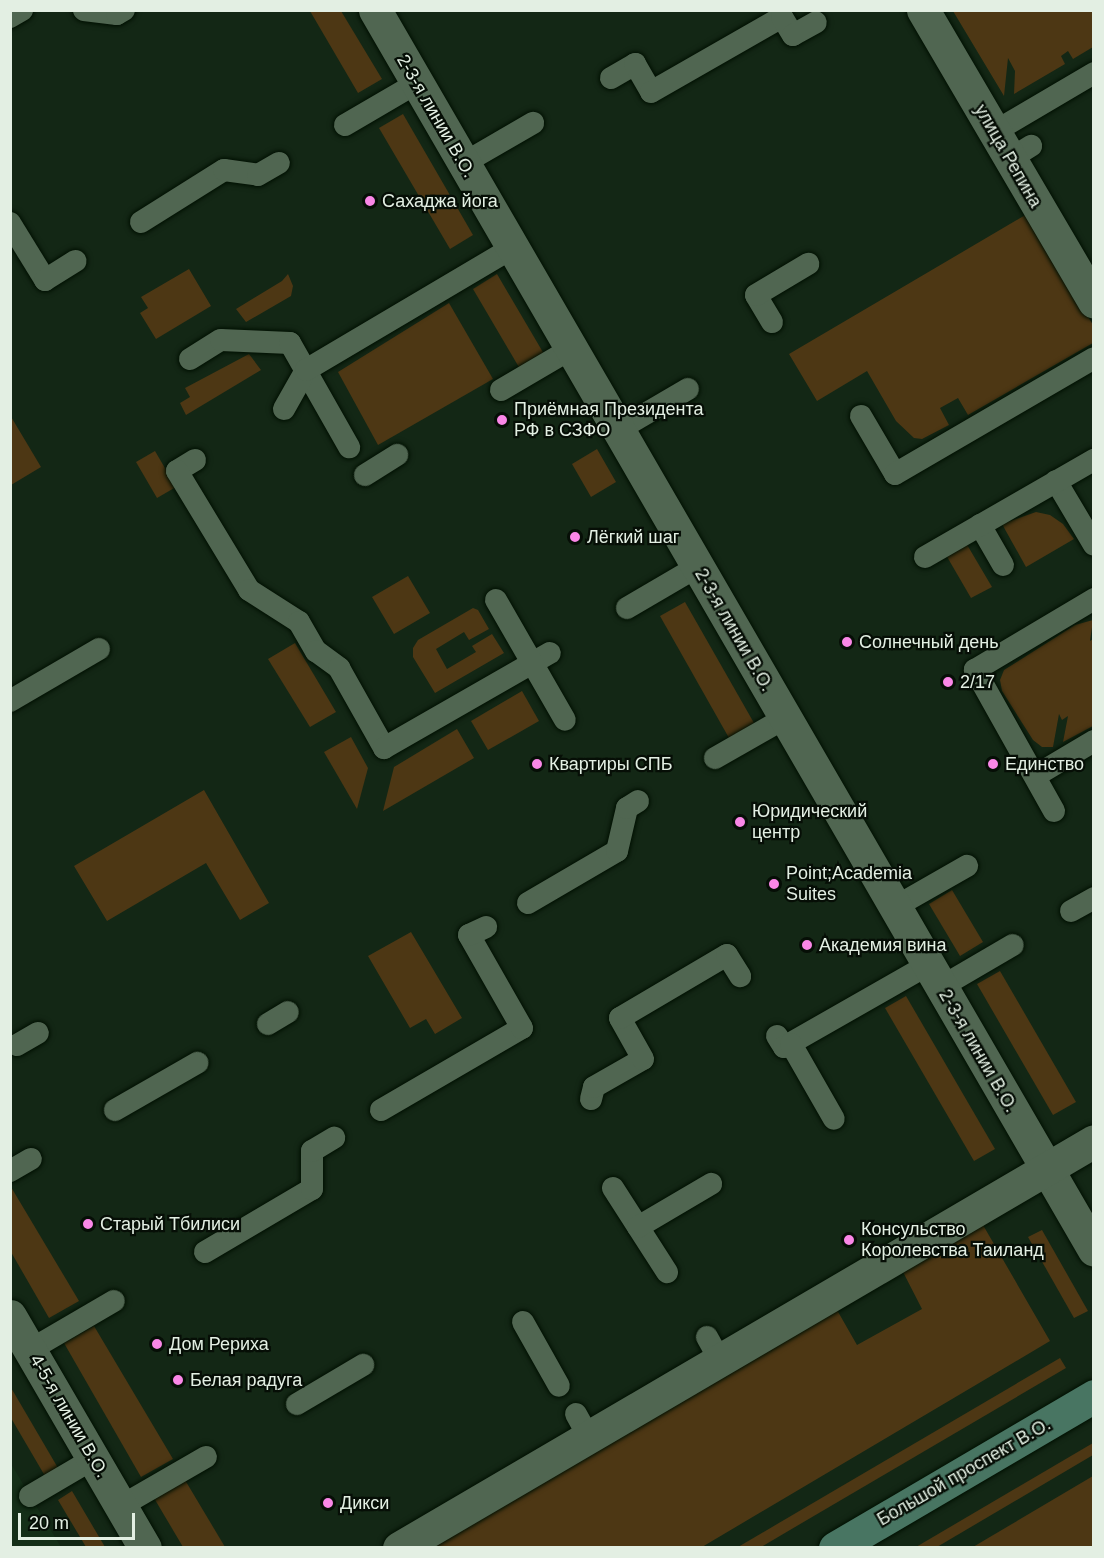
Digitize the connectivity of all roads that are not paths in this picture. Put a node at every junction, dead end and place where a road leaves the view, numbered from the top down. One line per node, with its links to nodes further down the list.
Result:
1 (22, 10): 6 (lane)
2 (84, 10): 3 (lane)
3 (124, 10)
4 (375, 10): 10 (street, 2-3-я линии В.О.)
5 (923, 10): 13 (street, улица Репина)
6 (10, 17)
7 (816, 22): 9 (lane)
8 (1094, 73): 13 (lane)
9 (611, 78)
10 (417, 83): 12 (lane); 15 (street, 2-3-я линии В.О.)
11 (533, 123): 15 (lane)
12 (345, 125)
13 (1011, 145): 21 (street, улица Репина)
14 (279, 163): 16 (lane)
15 (464, 163): 18 (street, 2-3-я линии В.О.)
16 (141, 222)
17 (10, 223): 19 (lane)
18 (512, 248): 23 (street, 2-3-я линии В.О.); 26 (lane)
19 (76, 261)
20 (808, 264): 22 (lane)
21 (1092, 296)
22 (772, 322)
23 (571, 349): 28 (lane); 31 (street, 2-3-я линии В.О.)
24 (1094, 358): 30 (lane)
25 (190, 359): 26 (lane)
26 (306, 370): 29 (lane); 32 (lane)
27 (688, 389): 31 (lane)
28 (501, 390)
29 (284, 409)
30 (861, 416)
31 (618, 430): 42 (street, 2-3-я линии В.О.)
32 (349, 447)
33 (397, 455): 36 (lane)
34 (195, 460): 47 (lane)
35 (1094, 460): 37 (lane)
36 (365, 475)
37 (1056, 481): 38 (lane); 39 (lane)
38 (980, 525): 40 (lane); 41 (lane)
39 (1094, 545)
40 (925, 557)
41 (1003, 565)
42 (697, 567): 45 (lane); 49 (street, 2-3-я линии В.О.)
43 (1094, 599): 53 (lane)
44 (496, 600): 47 (lane)
45 (627, 608)
46 (99, 650): 48 (lane)
47 (541, 658): 50 (lane)
48 (10, 701)
49 (785, 718): 52 (lane); 59 (street, 2-3-я линии В.О.)
50 (565, 720)
51 (1094, 741): 53 (lane)
52 (715, 758)
53 (1035, 776): 55 (lane)
54 (638, 801): 58 (lane)
55 (1054, 811)
56 (967, 866): 59 (lane)
57 (1094, 898): 60 (lane)
58 (528, 903)
59 (895, 907): 64 (street, 2-3-я линии В.О.)
60 (1071, 911)
61 (486, 927): 72 (lane)
62 (1012, 945): 64 (lane)
63 (740, 976): 70 (lane)
64 (935, 976): 73 (lane); 77 (street, 2-3-я линии В.О.)
65 (288, 1012): 66 (lane)
66 (267, 1024)
67 (38, 1033): 68 (lane)
68 (17, 1045)
69 (197, 1063): 71 (lane)
70 (591, 1099)
71 (116, 1110)
72 (381, 1110)
73 (834, 1119)
74 (334, 1138): 83 (lane)
75 (1094, 1141): 77 (street)
76 (31, 1159): 78 (lane)
77 (1046, 1168): 82 (street, 2-3-я линии В.О.); 98 (street)
78 (10, 1171)
79 (711, 1184): 81 (lane)
80 (613, 1188): 81 (lane)
81 (638, 1227): 84 (lane)
82 (1094, 1250)
83 (205, 1252)
84 (667, 1272)
85 (114, 1301): 88 (lane)
86 (10, 1316): 88 (street, 4-5-я линии В.О.)
87 (523, 1322): 90 (lane)
88 (30, 1350): 94 (street, 4-5-я линии В.О.)
89 (363, 1365): 92 (lane)
90 (559, 1386)
91 (1094, 1396): 99 (main road, Большой проспект В.О.)
92 (297, 1404)
93 (206, 1457): 96 (lane)
94 (93, 1459): 95 (lane); 96 (street, 4-5-я линии В.О.)
95 (30, 1496)
96 (121, 1506): 97 (street, 4-5-я линии В.О.)
97 (145, 1548)
98 (399, 1548)
99 (835, 1548)

